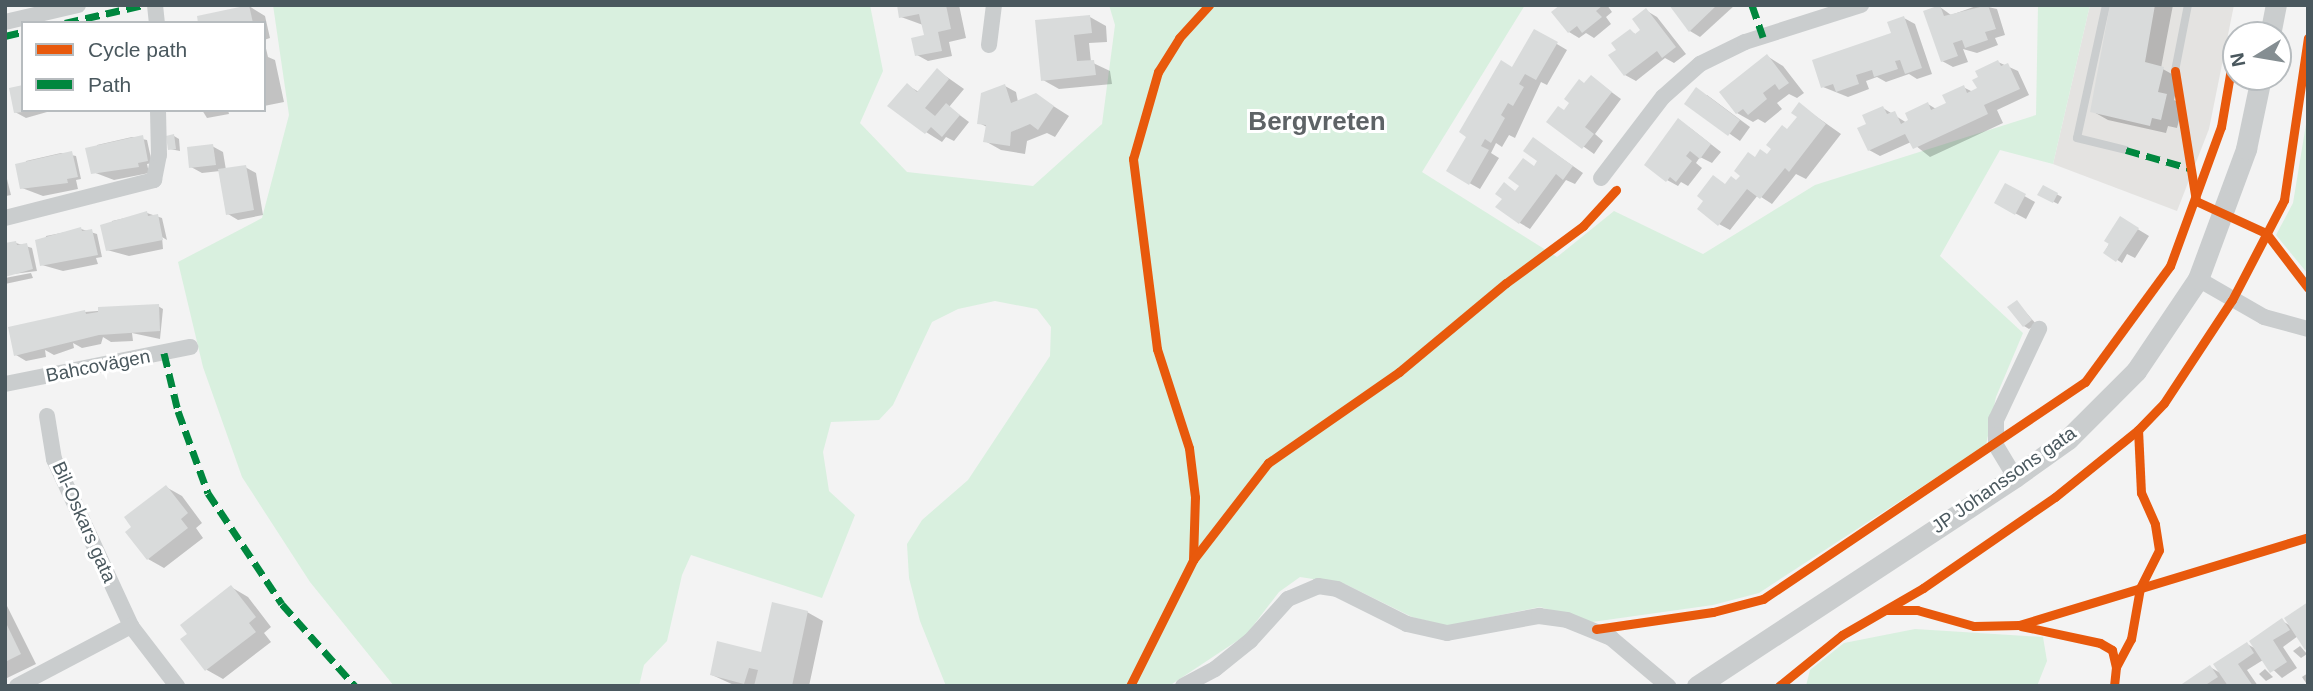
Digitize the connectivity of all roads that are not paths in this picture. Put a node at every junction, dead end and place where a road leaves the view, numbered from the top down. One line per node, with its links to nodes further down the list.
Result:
1 (78, 5): 6 (street)
2 (993, 5): 7 (street)
3 (1861, 5): 12 (street)
4 (2106, 5): 11 (lane)
5 (2188, 5): 8 (lane)
6 (5, 22)
7 (989, 45)
8 (2175, 71)
9 (2258, 91): 14 (street, JP Johanssons gata)
10 (159, 112): 13 (street)
11 (2126, 150)
12 (1601, 178)
13 (5, 218)
14 (2198, 279): 16 (street); 20 (street, JP Johanssons gata)
15 (2039, 329): 20 (street)
16 (2308, 329)
17 (191, 347): 18 (street, Bahcovägen)
18 (5, 384)
19 (47, 416): 21 (street, Bil-Oskars gata)
20 (2015, 478): 26 (street, JP Johanssons gata)
21 (131, 626): 22 (street); 23 (street, Bil-Oskars gata)
22 (17, 686)
23 (177, 686)
24 (1183, 686): 25 (street)
25 (1668, 686)
26 (1698, 686)

